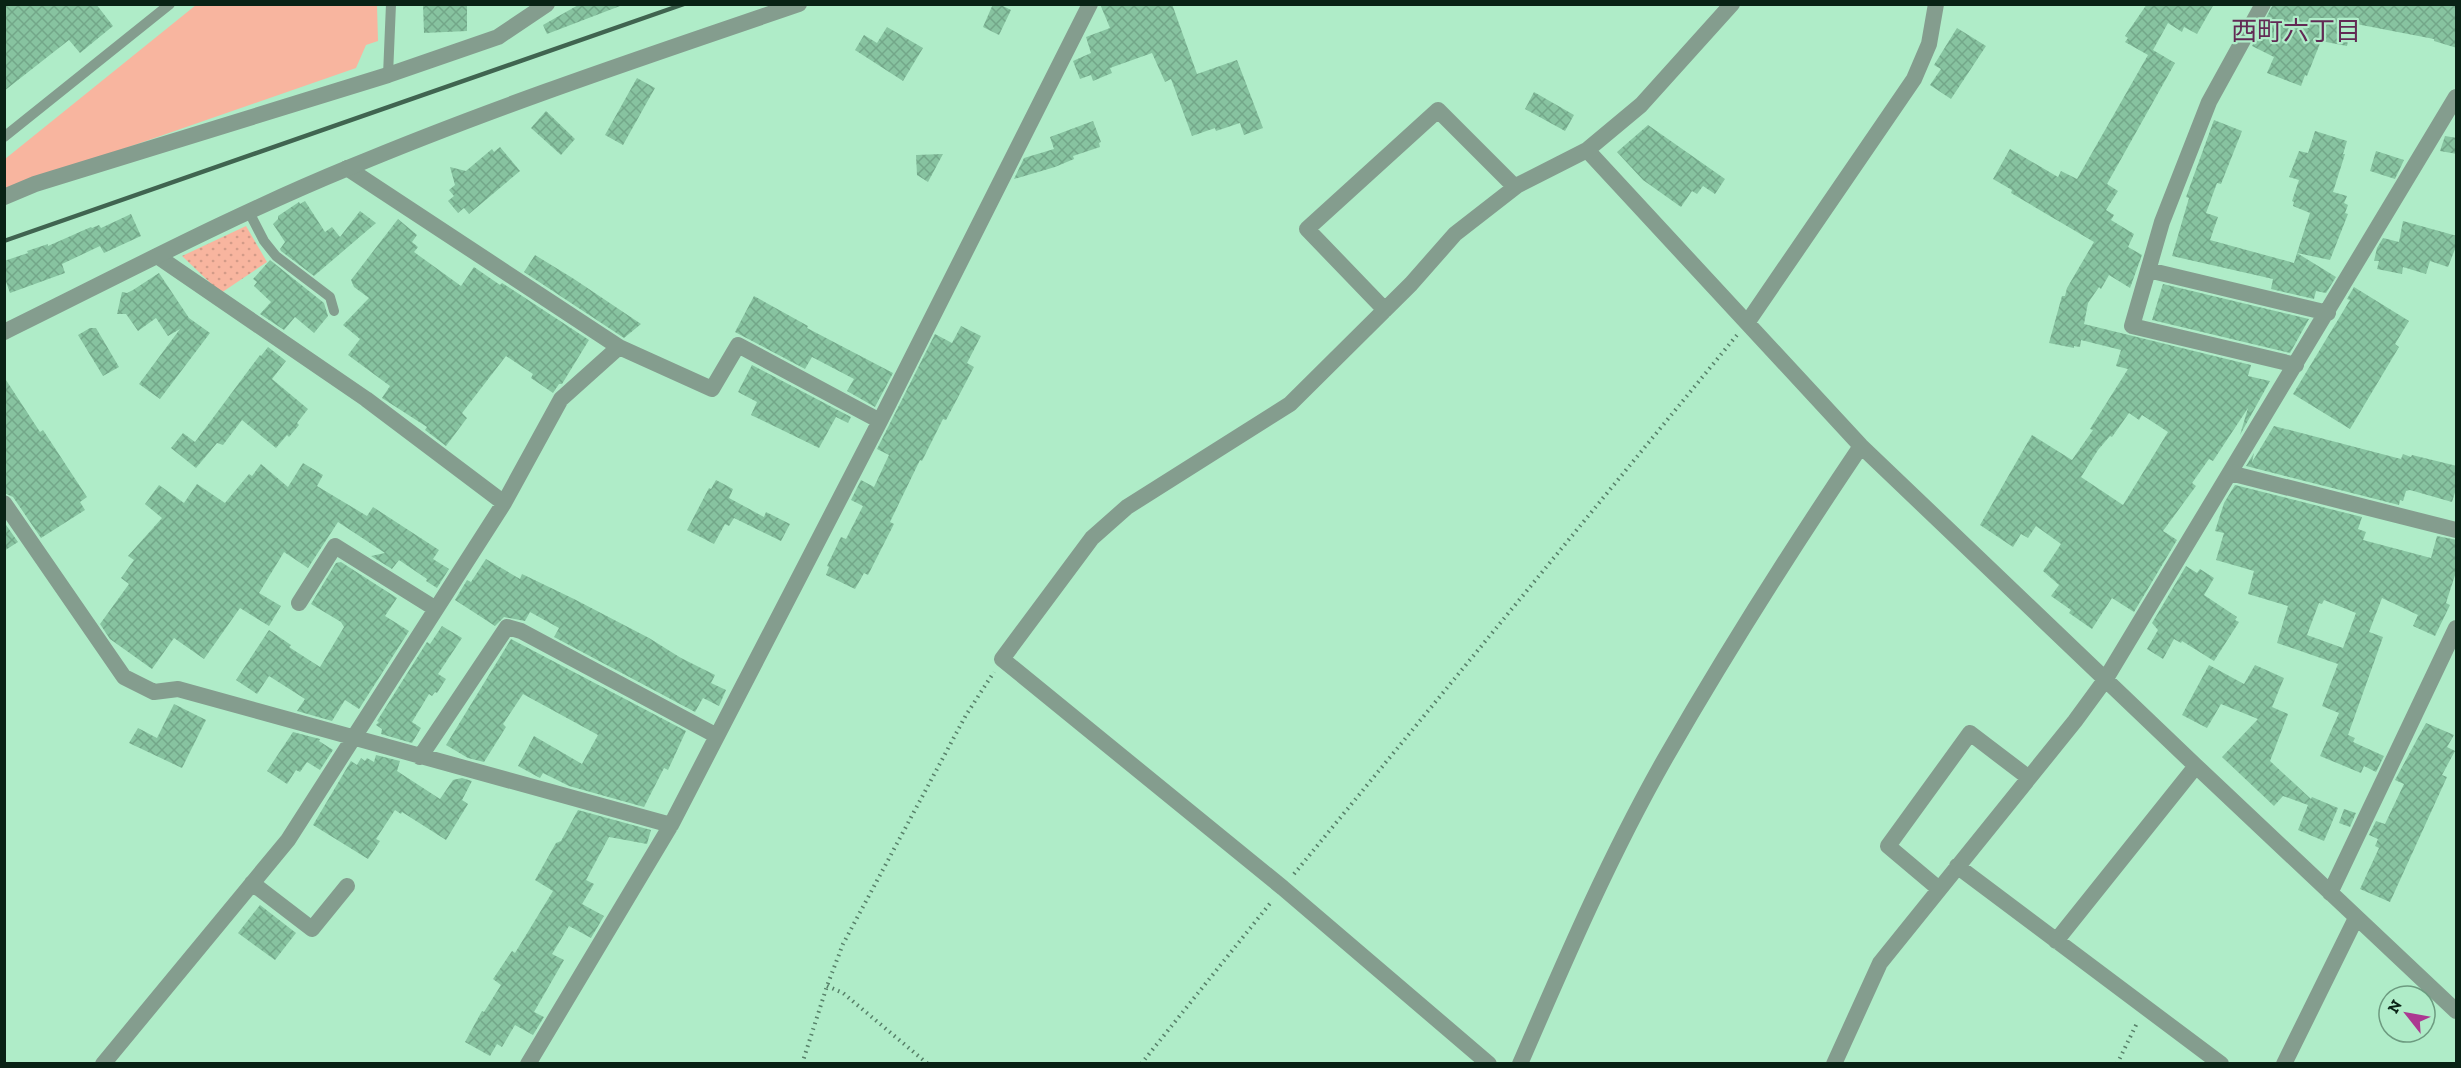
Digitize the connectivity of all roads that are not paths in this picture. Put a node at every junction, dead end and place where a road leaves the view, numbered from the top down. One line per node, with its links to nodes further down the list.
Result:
1 (170, 4): 11 (lane)
2 (392, 4): 9 (lane)
3 (547, 4): 9 (street)
4 (799, 4): 13 (street)
5 (1090, 4): 26 (street)
6 (1732, 4): 12 (street)
7 (1936, 4): 22 (street)
8 (2263, 4): 18 (street)
9 (388, 75): 15 (street)
10 (2457, 97): 21 (street)
11 (4, 137)
12 (1587, 150): 14 (street); 22 (street)
13 (347, 168): 16 (street); 24 (street)
14 (1515, 187): 19 (street); 19 (street)
15 (4, 197)
16 (249, 212): 17 (street); 20 (lane)
17 (157, 256): 23 (street); 30 (street)
18 (2148, 270): 21 (street); 25 (street)
19 (1385, 310): 52 (street)
20 (334, 311)
21 (2328, 313): 25 (street)
22 (1747, 323): 27 (street)
23 (4, 332)
24 (619, 347): 26 (street); 30 (street)
25 (2296, 364): 28 (street)
26 (880, 421): 36 (street)
27 (1861, 446): 35 (street); 53 (street)
28 (2230, 473): 31 (street); 35 (street)
29 (4, 503): 37 (street)
30 (504, 503): 33 (street)
31 (2457, 530)
32 (299, 603): 33 (street)
33 (436, 609): 37 (street)
34 (2457, 628): 46 (street)
35 (2105, 680): 39 (street); 40 (street)
36 (717, 736): 38 (street); 41 (street)
37 (354, 738): 38 (street); 43 (street)
38 (420, 757): 41 (street)
39 (2196, 766): 46 (street); 48 (street)
40 (2029, 778): 42 (street); 45 (street)
41 (671, 825): 51 (street)
42 (1957, 866): 45 (street); 48 (street)
43 (252, 883): 44 (street); 50 (street)
44 (347, 886)
45 (1939, 889): 54 (street)
46 (2330, 893): 47 (street)
47 (2356, 918): 49 (street); 56 (street)
48 (2056, 941): 55 (street)
49 (2457, 1011)
50 (103, 1064)
51 (528, 1064)
52 (1489, 1064)
53 (1520, 1064)
54 (1834, 1064)
55 (2221, 1064)
56 (2284, 1064)

